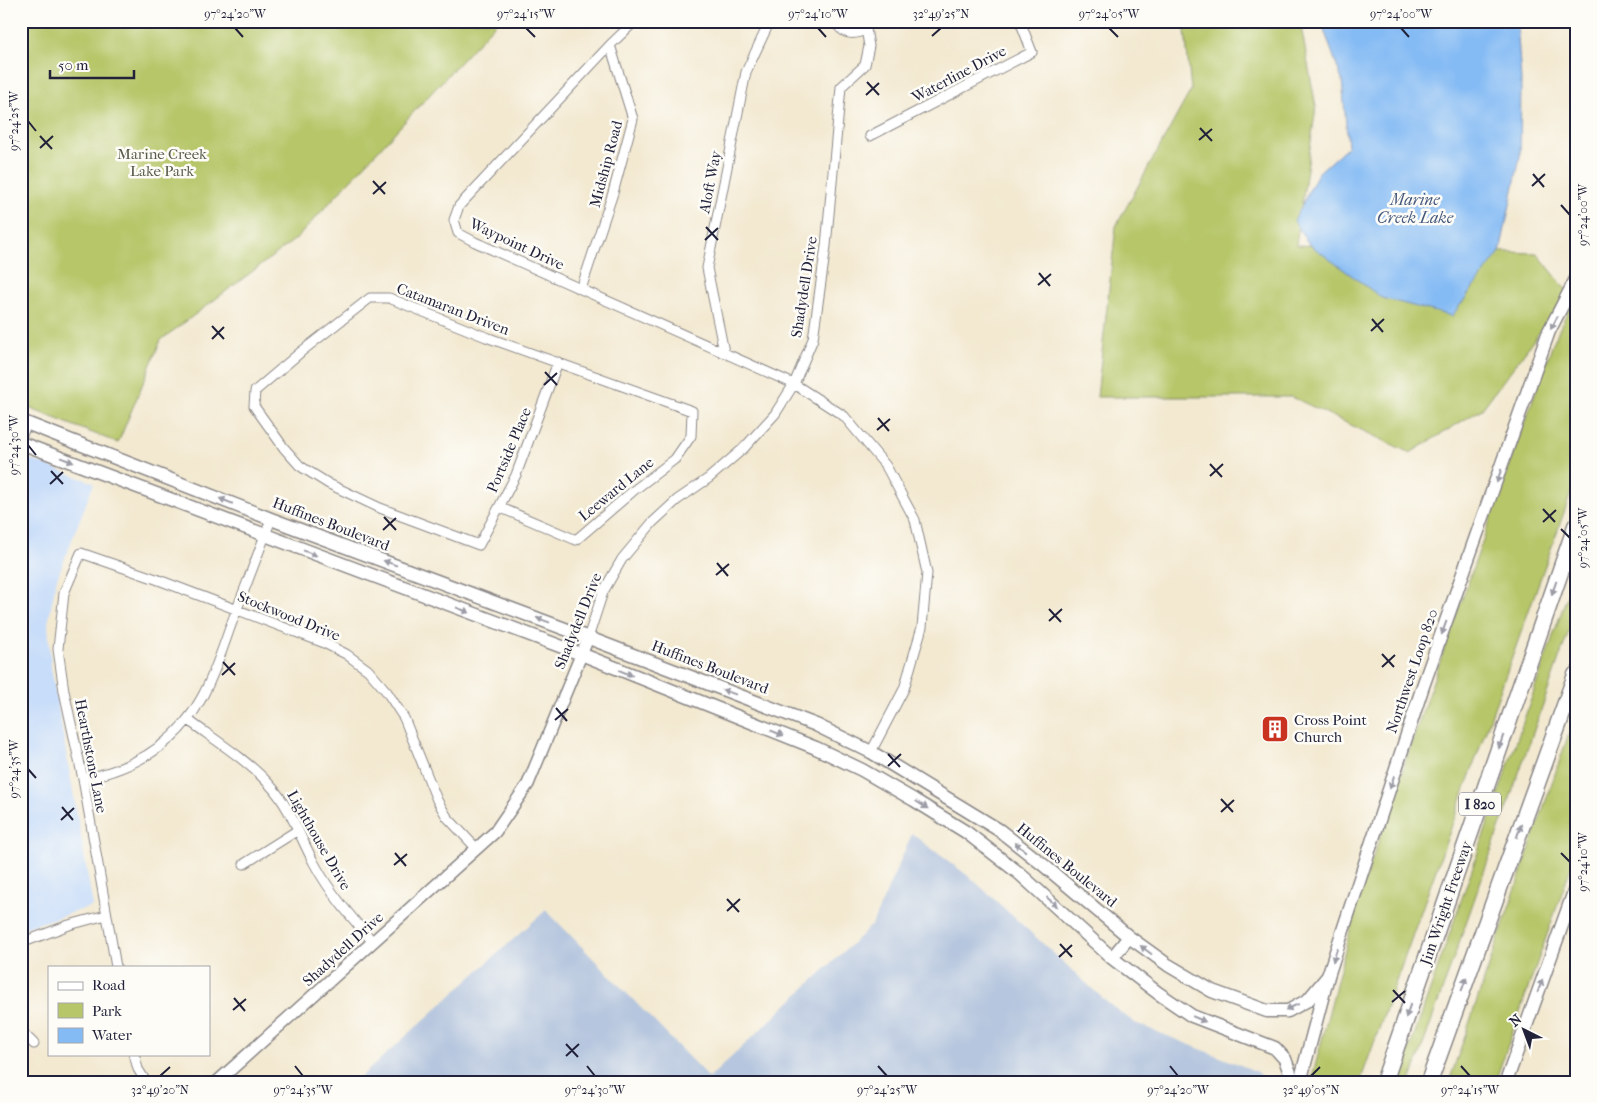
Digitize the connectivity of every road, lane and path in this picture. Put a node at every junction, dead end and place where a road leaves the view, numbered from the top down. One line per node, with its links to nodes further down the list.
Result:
1 (635, 21): 6 (street, Waypoint Drive)
2 (770, 21): 10 (street, Aloft Way)
3 (835, 21): 5 (street)
4 (1020, 21): 7 (street, Waterline Drive)
5 (869, 25): 12 (street, Shadydell Drive)
6 (610, 45): 9 (street, Midship Road); 9 (street, Waypoint Drive)
7 (870, 136)
8 (1576, 279): 41 (main road, Northwest Loop 820, one-way to 41)
9 (581, 289): 10 (street, Waypoint Drive)
10 (724, 352): 12 (street, Waypoint Drive)
11 (558, 362): 13 (street, Catamaran Driven); 17 (street, Portside Place); 21 (street, Catamaran Driven)
12 (794, 384): 24 (street, Shadydell Drive); 28 (street, Waypoint Drive)
13 (692, 411): 17 (street, Leeward Lane)
14 (24, 422): 15 (street); 18 (main road, Huffines Boulevard, one-way to 14)
15 (21, 437)
16 (21, 443): 20 (main road, one-way to 20)
17 (499, 506): 21 (street, Portside Place)
18 (271, 519): 20 (street); 24 (main road, Huffines Boulevard, one-way to 18)
19 (1576, 526): 49 (highway, Jim Wright Freeway / I 820, one-way to 49)
20 (265, 536): 23 (street); 25 (main road, one-way to 25)
21 (479, 545)
22 (82, 553): 23 (street, Stockwood Drive); 30 (street, Hearthstone Lane)
23 (237, 610): 27 (street); 32 (street, Stockwood Drive)
24 (588, 638): 25 (street, Shadydell Drive); 28 (main road, Huffines Boulevard, one-way to 24)
25 (581, 654): 29 (main road, one-way to 29); 32 (street, Shadydell Drive)
26 (1576, 675): 50 (highway, I 820, one-way to 26)
27 (188, 720): 30 (street); 31 (street, Lighthouse Drive)
28 (871, 752): 29 (main road); 36 (main road, Huffines Boulevard, one-way to 28)
29 (862, 770): 39 (main road, one-way to 39)
30 (82, 779): 35 (street, Hearthstone Lane)
31 (298, 830): 33 (street); 38 (street, Lighthouse Drive)
32 (478, 849): 38 (street, Shadydell Drive)
33 (244, 864)
34 (1576, 886): 51 (main road, one-way to 34)
35 (106, 915): 37 (street); 40 (street, Hearthstone Lane)
36 (1129, 937): 39 (main road); 41 (main road, Huffines Boulevard, one-way to 36)
37 (21, 942)
38 (373, 942): 46 (street, Shadydell Drive)
39 (1112, 958): 47 (main road, one-way to 47)
40 (116, 966)
41 (1328, 976): 48 (main road, Northwest Loop 820)
42 (21, 1031): 43 (street)
43 (34, 1044)
44 (135, 1056): 45 (street)
45 (146, 1082)
46 (217, 1082)
47 (1290, 1082)
48 (1300, 1082)
49 (1384, 1082)
50 (1429, 1082)
51 (1506, 1082)

